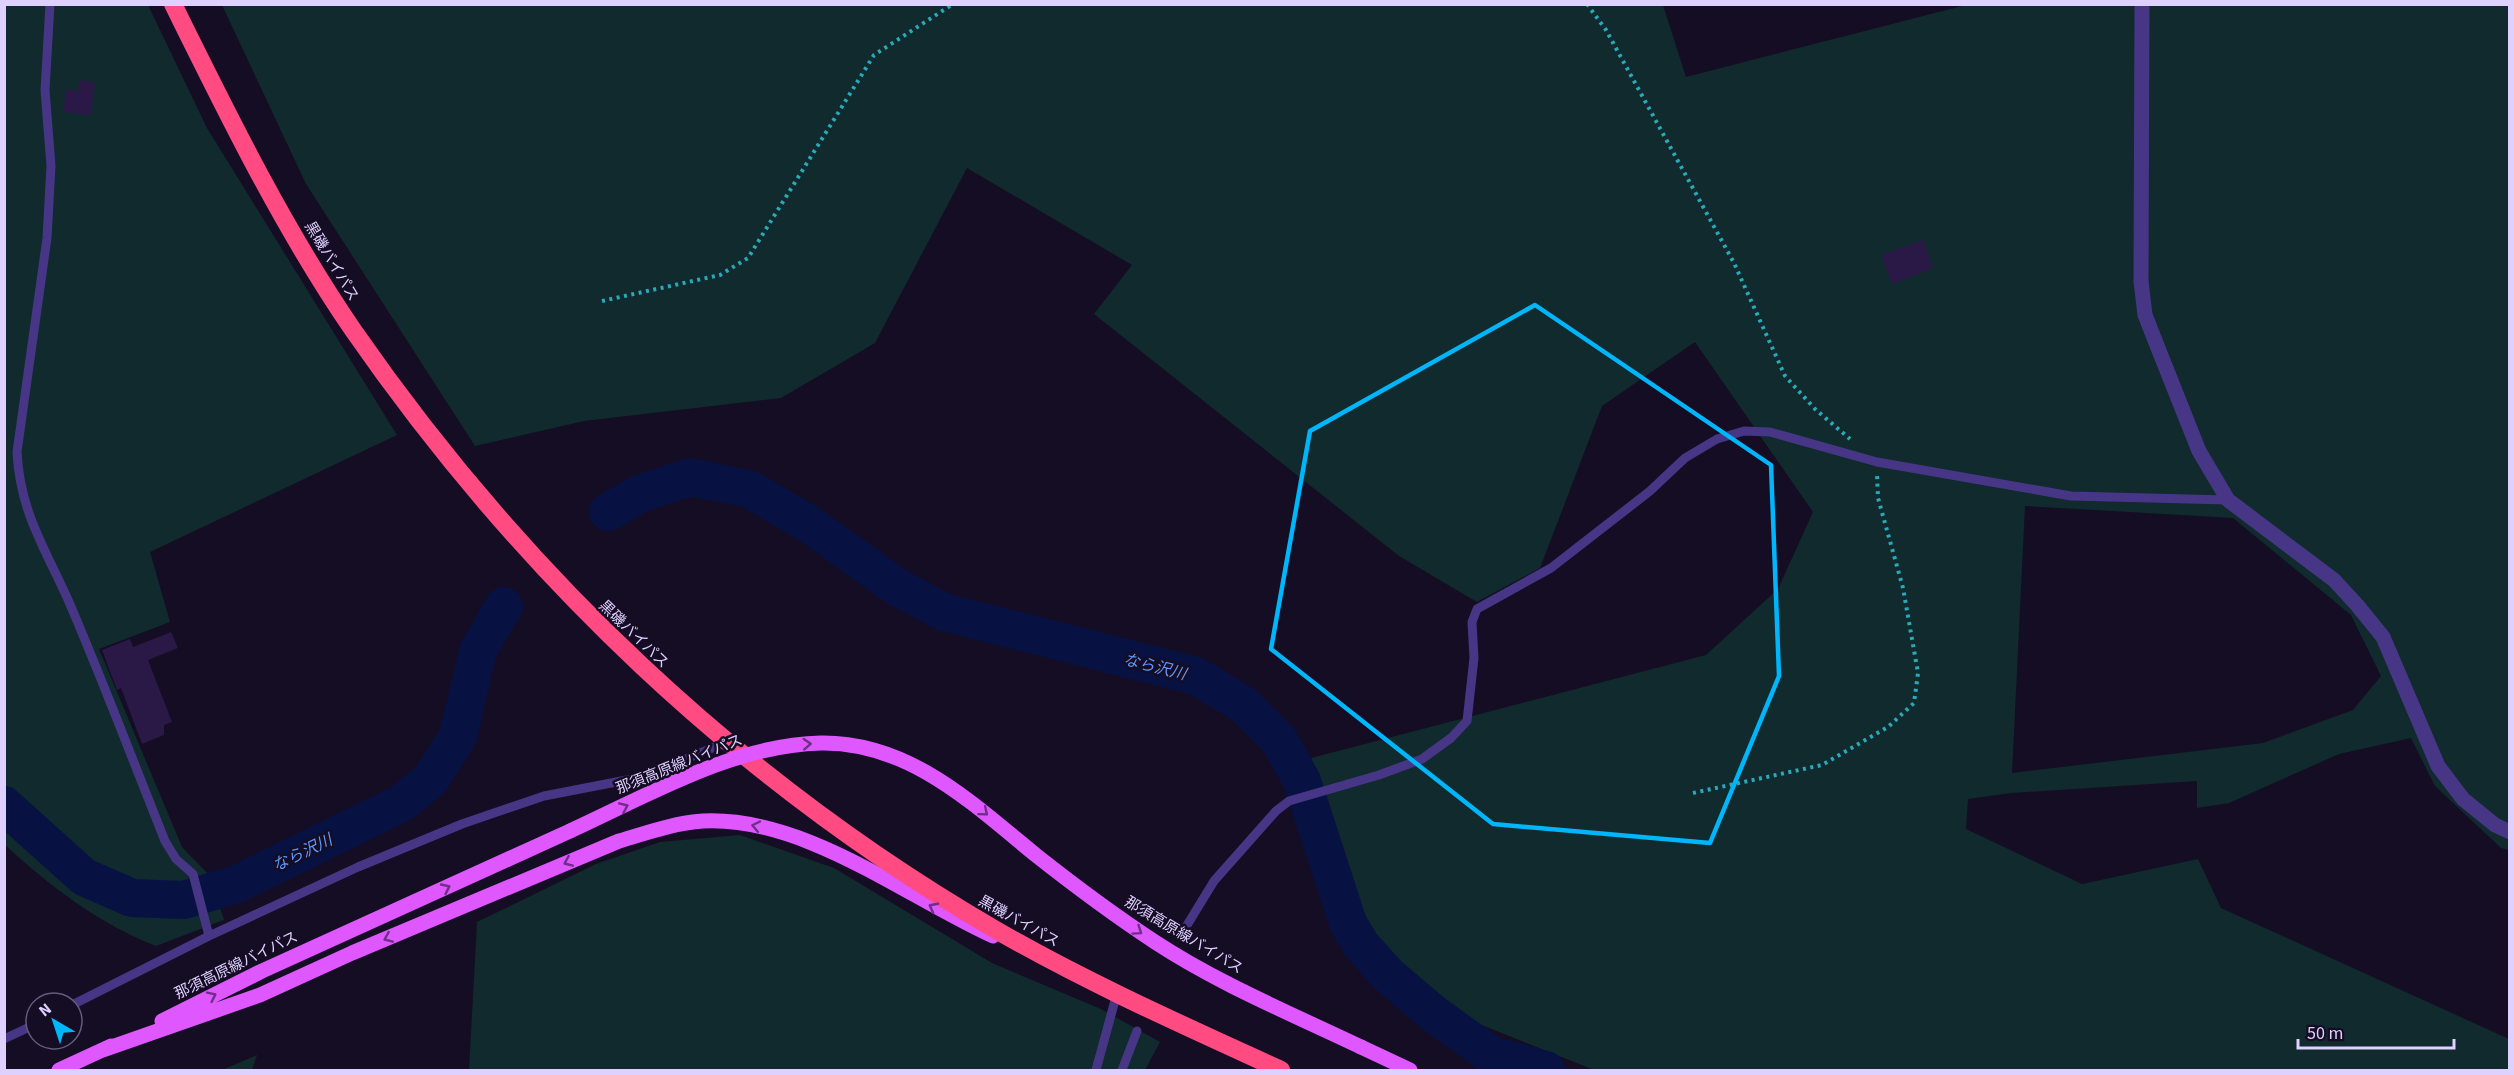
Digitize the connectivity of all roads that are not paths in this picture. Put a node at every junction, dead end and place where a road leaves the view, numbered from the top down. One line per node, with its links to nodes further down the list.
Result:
1 (50, 4): 8 (lane)
2 (173, 4): 5 (highway, 黒磯バイパス)
3 (2142, 4): 4 (street)
4 (2228, 500): 6 (street); 7 (lane)
5 (728, 742): 8 (lane); 9 (highway, 黒磯バイパス)
6 (2510, 832)
7 (1181, 935)
8 (209, 936): 11 (lane)
9 (1062, 966): 10 (highway, 黒磯バイパス); 15 (main road, 那須高原線バイパス, one-way to 15)
10 (1117, 993): 17 (lane); 19 (highway, 黒磯バイパス)
11 (84, 999)
12 (24, 1029): 14 (lane)
13 (1137, 1031): 18 (lane)
14 (4, 1039)
15 (103, 1050): 16 (main road, 那須高原線バイパス); 20 (main road, 那須高原線バイパス, one-way to 20, bridge)
16 (60, 1071)
17 (1096, 1071)
18 (1122, 1071)
19 (1281, 1071)
20 (1410, 1071)

